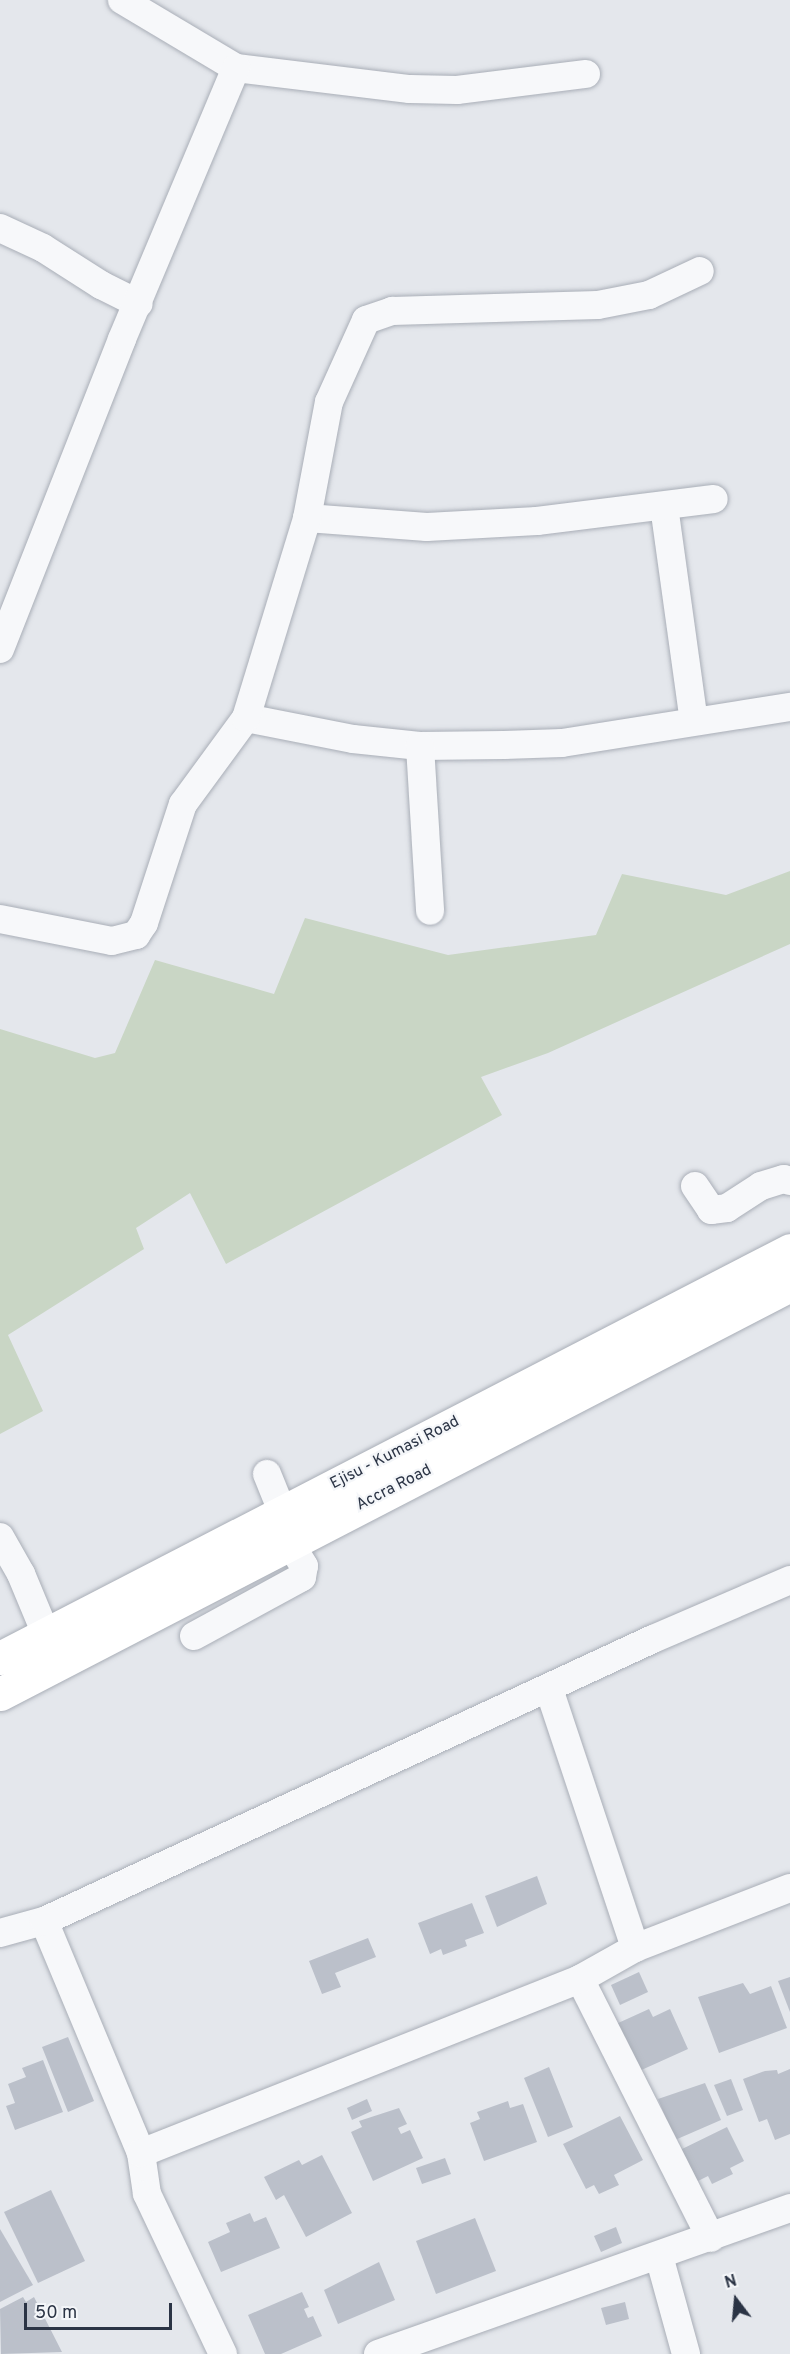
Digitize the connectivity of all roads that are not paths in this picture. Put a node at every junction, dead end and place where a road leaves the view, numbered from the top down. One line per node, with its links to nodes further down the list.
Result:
1 (122, 0): 2 (street)
2 (236, 68): 3 (street); 7 (street)
3 (586, 74)
4 (0, 228): 6 (street)
5 (700, 271): 11 (street)
6 (101, 285): 7 (street); 8 (street)
7 (139, 304): 8 (street)
8 (122, 339): 12 (street)
9 (714, 499): 10 (street)
10 (664, 506): 11 (street); 15 (street)
11 (307, 518): 14 (street)
12 (0, 649)
13 (790, 707): 15 (street)
14 (246, 718): 16 (street); 18 (street)
15 (694, 721): 16 (street)
16 (420, 746): 17 (street)
17 (430, 911)
18 (0, 918)
19 (790, 1181): 20 (street)
20 (695, 1186)
21 (790, 1250): 24 (highway, Ejisu - Kumasi Road)
22 (790, 1285): 24 (highway, Accra Road)
23 (267, 1474): 24 (street)
24 (286, 1526): 28 (highway, Ejisu - Kumasi Road); 29 (street); 32 (highway, Accra Road)
25 (0, 1537): 26 (street)
26 (11, 1580): 28 (street)
27 (790, 1580): 31 (street)
28 (46, 1634): 30 (highway, Ejisu - Kumasi Road)
29 (194, 1636)
30 (0, 1658)
31 (549, 1689): 34 (street); 36 (street)
32 (0, 1694)
33 (790, 1888): 36 (street)
34 (44, 1921): 35 (street); 38 (street)
35 (0, 1933)
36 (635, 1948): 37 (street)
37 (580, 1979): 38 (street); 40 (street)
38 (141, 2152): 42 (street)
39 (790, 2208): 40 (street)
40 (711, 2238): 41 (street)
41 (659, 2256): 43 (street); 44 (street)
42 (223, 2354)
43 (381, 2354)
44 (686, 2354)

